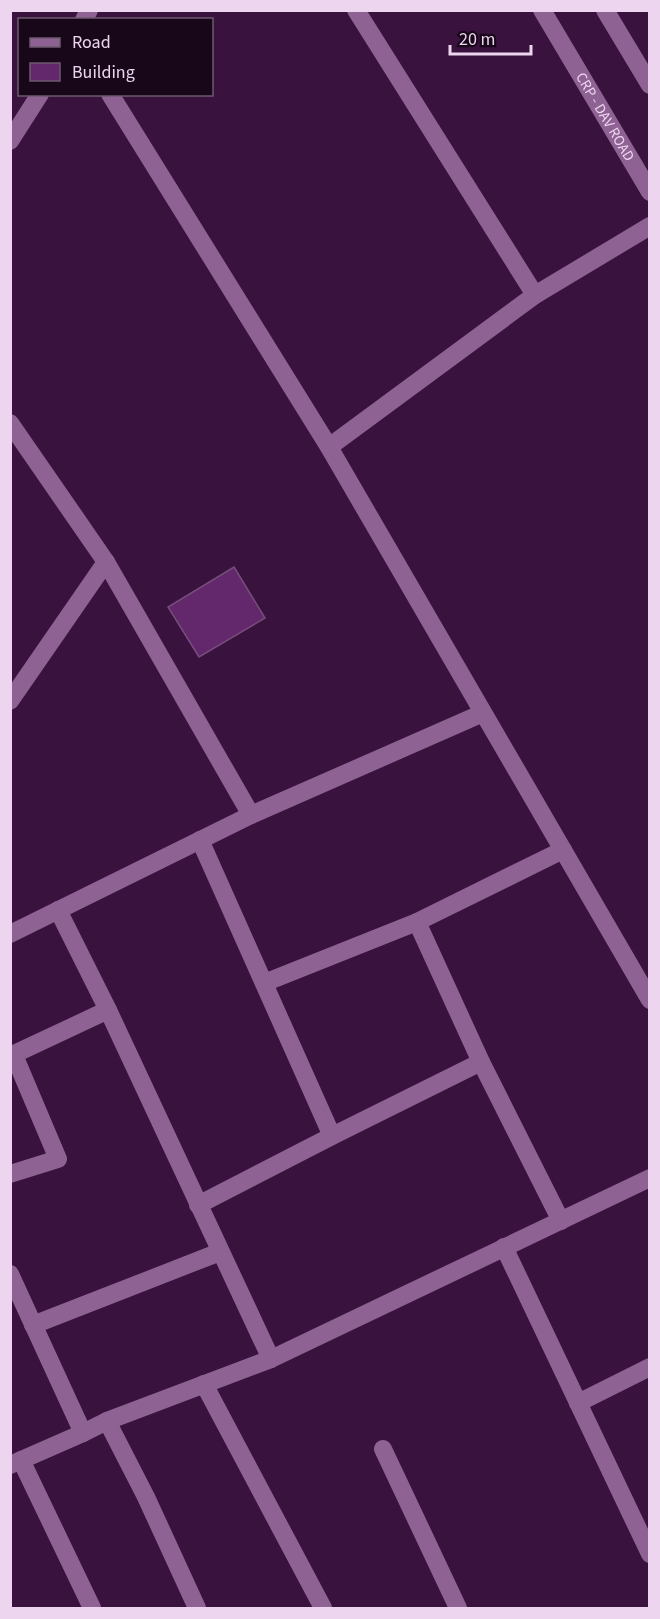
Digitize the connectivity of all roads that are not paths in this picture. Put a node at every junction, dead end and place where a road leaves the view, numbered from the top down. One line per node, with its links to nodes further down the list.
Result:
1 (356, 10): 10 (street)
2 (542, 10): 8 (street, CRP - DAV ROAD)
3 (605, 10): 4 (street)
4 (649, 83)
5 (39, 96): 7 (street)
6 (111, 96): 12 (street)
7 (10, 141)
8 (650, 192)
9 (650, 226): 10 (street)
10 (535, 295): 12 (street)
11 (10, 423): 13 (street)
12 (329, 447): 15 (street)
13 (106, 562): 14 (street); 16 (street)
14 (10, 701)
15 (483, 713): 16 (street); 18 (street)
16 (250, 815): 17 (street)
17 (201, 840): 19 (street); 22 (street)
18 (563, 850): 20 (street); 23 (street)
19 (58, 910): 21 (street); 24 (street)
20 (417, 922): 22 (street); 26 (street)
21 (10, 934)
22 (264, 983): 27 (street)
23 (650, 1000)
24 (108, 1010): 25 (street); 30 (street)
25 (12, 1055): 28 (street)
26 (481, 1062): 27 (street); 31 (street)
27 (332, 1136): 30 (street)
28 (10, 1174)
29 (650, 1178): 31 (street)
30 (198, 1205): 33 (street)
31 (561, 1221): 32 (street)
32 (504, 1247): 36 (street); 39 (street)
33 (220, 1252): 35 (street); 36 (street)
34 (10, 1274): 35 (street)
35 (33, 1325): 41 (street)
36 (271, 1359): 38 (street)
37 (650, 1367): 39 (street)
38 (204, 1384): 40 (street); 47 (street)
39 (578, 1403): 44 (street)
40 (107, 1420): 41 (street); 46 (street)
41 (83, 1433): 43 (street)
42 (383, 1449): 48 (street)
43 (16, 1463): 45 (street)
44 (650, 1554)
45 (92, 1608)
46 (197, 1608)
47 (323, 1608)
48 (459, 1608)

